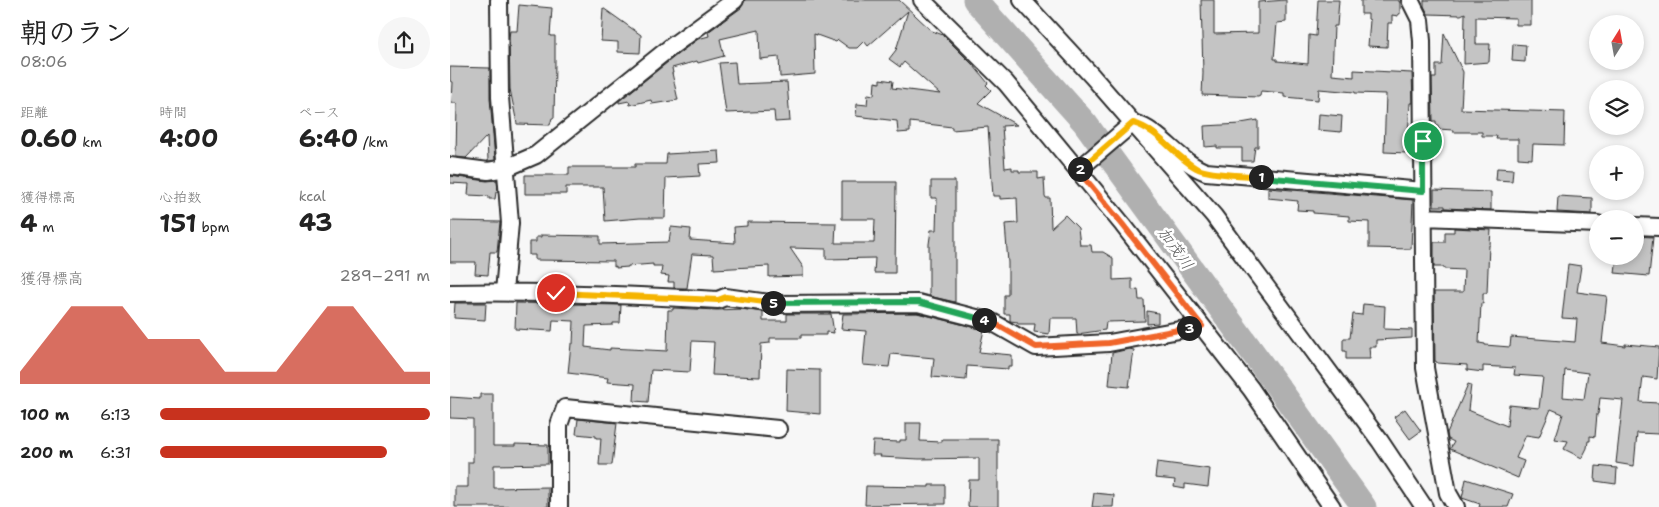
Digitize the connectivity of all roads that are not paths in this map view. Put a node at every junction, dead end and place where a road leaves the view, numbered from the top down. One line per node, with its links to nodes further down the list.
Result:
1 (499, 0): 8 (street)
2 (735, 0): 8 (street)
3 (922, 0): 9 (street)
4 (1022, 0): 6 (street)
5 (1410, 0): 10 (street)
6 (1133, 123): 9 (street); 10 (street); 21 (street)
7 (450, 166): 8 (street)
8 (506, 168): 15 (street)
9 (1078, 170): 17 (street)
10 (1423, 191): 11 (street)
11 (1424, 217): 12 (street); 22 (street)
12 (1589, 224)
13 (1644, 226): 14 (street)
14 (1659, 227)
15 (504, 292): 16 (street); 17 (street)
16 (450, 293)
17 (1202, 326): 20 (street)
18 (778, 429): 19 (street)
19 (559, 507)
20 (1332, 507)
21 (1424, 507)
22 (1456, 507)

